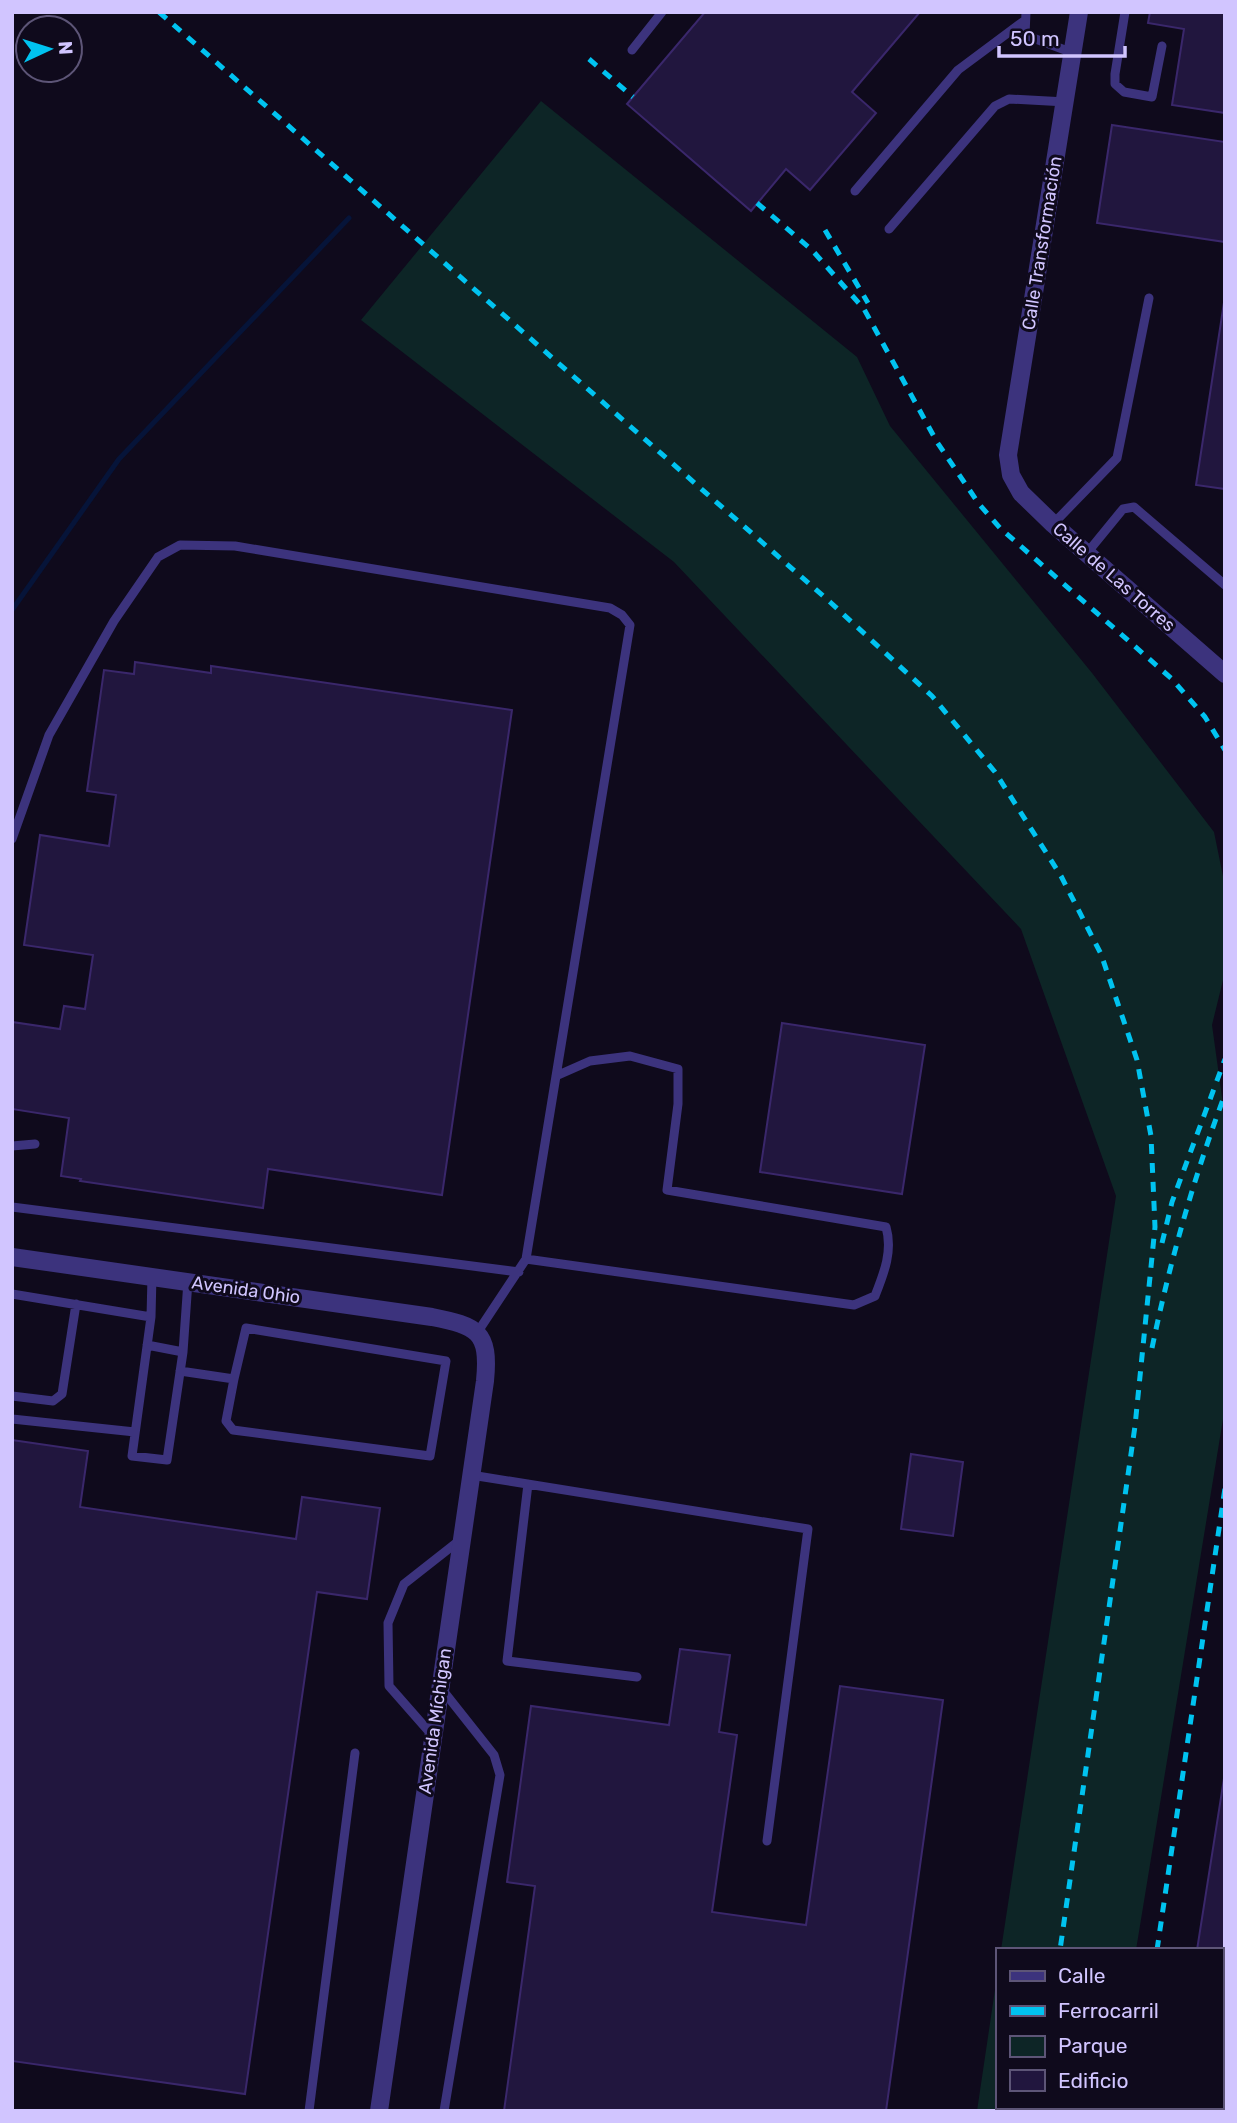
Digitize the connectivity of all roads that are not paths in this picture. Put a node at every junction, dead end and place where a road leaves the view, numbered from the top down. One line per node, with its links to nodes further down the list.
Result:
1 (663, 12): 6 (lane)
2 (1079, 12): 7 (street, Calle Transformación)
3 (1125, 12): 5 (lane)
4 (1025, 16): 7 (lane); 9 (lane)
5 (1162, 46)
6 (632, 50)
7 (1073, 53): 8 (street, Calle Transformación)
8 (1066, 102): 10 (lane); 12 (street, Calle Transformación)
9 (855, 191)
10 (889, 229)
11 (1149, 298): 13 (lane)
12 (1011, 475): 13 (street, Calle de Las Torres)
13 (1053, 524): 14 (street, Calle de Las Torres)
14 (1087, 553): 15 (lane); 16 (street, Calle de Las Torres)
15 (1225, 585)
16 (1225, 674)
17 (12, 839): 18 (lane)
18 (556, 1076): 23 (lane); 23 (lane)
19 (35, 1144): 20 (lane)
20 (12, 1146)
21 (12, 1207): 24 (lane)
22 (12, 1257): 25 (street, Avenida Ohio)
23 (526, 1259): 24 (lane)
24 (519, 1272): 30 (lane)
25 (152, 1276): 26 (street, Avenida Ohio); 29 (lane)
26 (188, 1282): 30 (street, Avenida Ohio); 32 (lane)
27 (12, 1294): 28 (lane)
28 (76, 1304): 29 (lane); 35 (lane)
29 (151, 1317): 31 (lane)
30 (477, 1333): 38 (street, Avenida Míchigan)
31 (147, 1345): 32 (lane); 37 (lane)
32 (183, 1352): 33 (lane)
33 (180, 1371): 34 (lane); 37 (lane)
34 (234, 1379): 34 (lane)
35 (12, 1396)
36 (12, 1419): 37 (lane)
37 (135, 1432)
38 (471, 1475): 39 (lane); 40 (street, Avenida Míchigan)
39 (528, 1485): 41 (lane); 45 (lane)
40 (461, 1539): 42 (street, Avenida Míchigan); 43 (lane)
41 (638, 1677)
42 (440, 1687): 43 (street, Avenida Míchigan); 48 (lane)
43 (433, 1736): 47 (street, Avenida Míchigan)
44 (355, 1753): 46 (lane)
45 (767, 1841)
46 (309, 2111)
47 (379, 2111)
48 (444, 2111)

